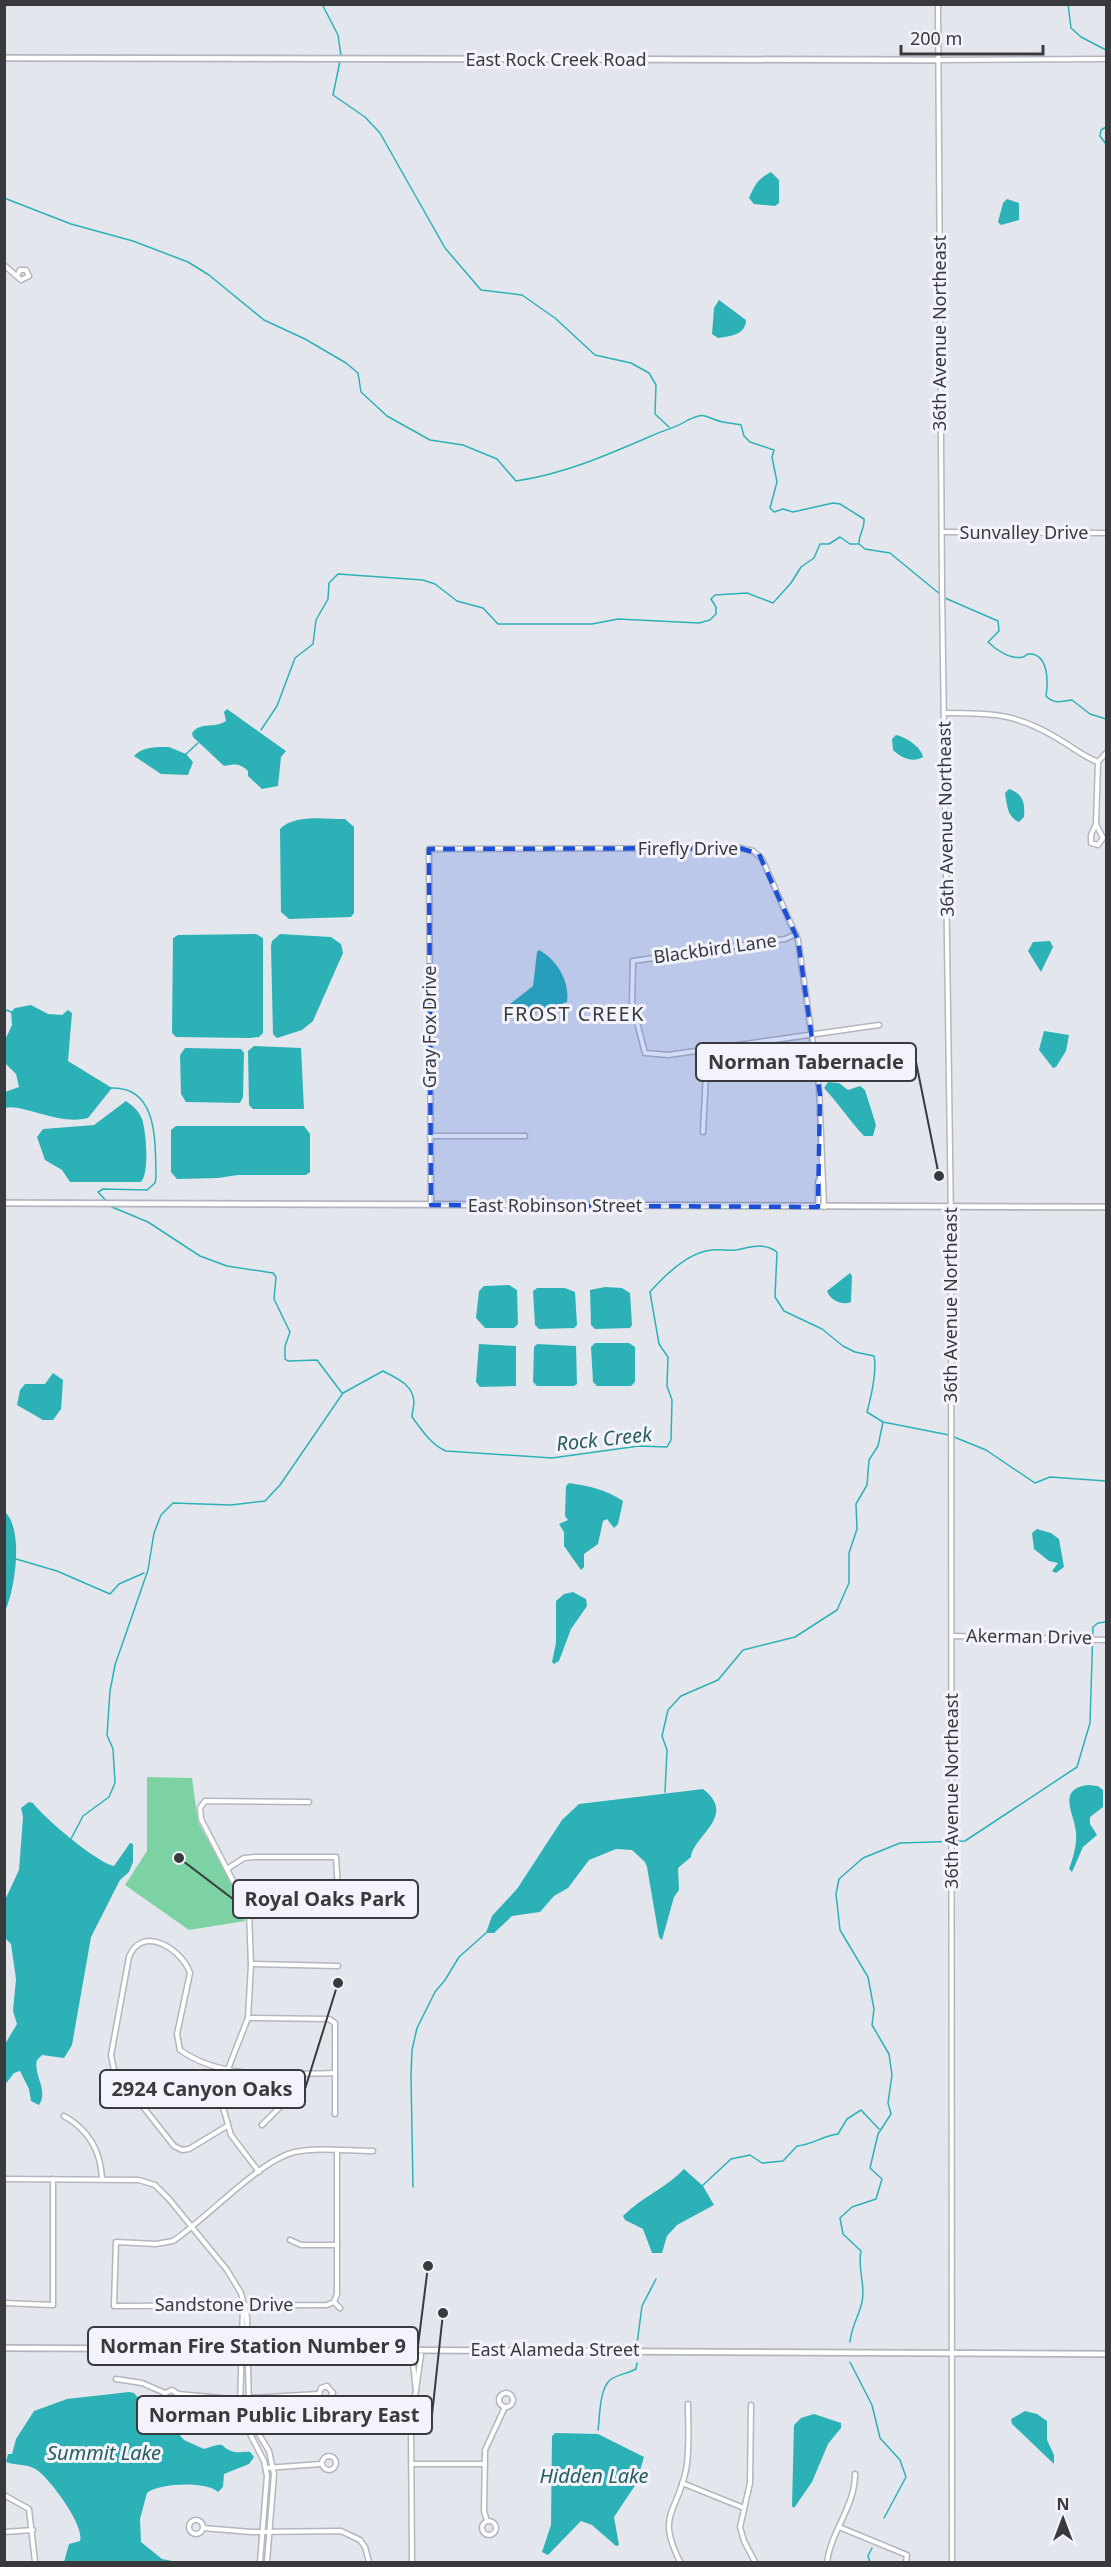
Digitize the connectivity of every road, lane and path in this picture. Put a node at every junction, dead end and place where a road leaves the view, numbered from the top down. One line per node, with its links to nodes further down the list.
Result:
1 (938, 4): 4 (street, 36th Avenue Northeast)
2 (4, 58): 4 (street, East Rock Creek Road)
3 (1105, 59): 4 (street, East Rock Creek Road)
4 (938, 60): 7 (street, 36th Avenue Northeast)
5 (4, 265): 6 (street)
6 (18, 274)
7 (942, 532): 8 (street, Sunvalley Drive); 9 (street, 36th Avenue Northeast)
8 (1107, 533)
9 (944, 713): 11 (street); 24 (street, 36th Avenue Northeast)
10 (1107, 753): 11 (street)
11 (1098, 762): 12 (street)
12 (1096, 824): 12 (street)
13 (429, 849): 14 (street, Firefly Drive); 19 (street, Gray Fox Drive)
14 (796, 934): 16 (street, Firefly Drive); 17 (street, Blackbird Lane)
15 (879, 1025): 16 (street)
16 (812, 1034): 17 (street); 23 (street, Firefly Drive)
17 (704, 1050): 18 (street)
18 (703, 1132)
19 (430, 1136): 20 (street); 22 (street, Gray Fox Drive)
20 (525, 1136)
21 (4, 1203): 22 (street, East Robinson Street)
22 (431, 1205): 23 (street, East Robinson Street)
23 (821, 1207): 24 (street, East Robinson Street)
24 (951, 1207): 25 (street, East Robinson Street); 26 (street, 36th Avenue Northeast)
25 (1107, 1207)
26 (952, 1636): 27 (street, Akerman Drive); 57 (street, 36th Avenue Northeast)
27 (1107, 1640)
28 (309, 1802): 29 (street)
29 (227, 1869): 30 (street); 30 (street)
30 (249, 1912): 31 (street)
31 (251, 1964): 32 (street); 33 (street)
32 (338, 1966)
33 (248, 2018): 34 (street); 35 (street)
34 (228, 2069): 36 (street); 40 (street); 40 (street)
35 (334, 2073): 36 (street); 37 (street)
36 (283, 2074): 39 (street)
37 (335, 2114)
38 (64, 2116): 46 (street)
39 (262, 2125)
40 (227, 2126): 43 (street)
41 (338, 2151): 42 (street); 43 (street); 49 (street)
42 (373, 2151)
43 (259, 2172): 47 (street)
44 (4, 2179): 45 (street)
45 (53, 2179): 46 (street); 51 (street)
46 (102, 2179): 47 (street)
47 (192, 2227): 52 (street); 52 (street, Sandstone Drive)
48 (290, 2240): 49 (street)
49 (336, 2245): 50 (street)
50 (334, 2302): 52 (street, Sandstone Drive); 53 (street)
51 (4, 2303)
52 (243, 2306): 55 (street); 56 (street)
53 (340, 2308)
54 (4, 2348): 55 (street, East Alameda Street)
55 (240, 2348): 56 (street, East Alameda Street); 66 (street)
56 (248, 2348): 57 (street, East Alameda Street); 67 (street)
57 (952, 2353): 58 (street, East Alameda Street); 96 (street, 36th Avenue Northeast)
58 (1107, 2354)
59 (421, 2355): 62 (street)
60 (412, 2356): 62 (street)
61 (116, 2379): 63 (street)
62 (416, 2390): 72 (street)
63 (165, 2393): 64 (street); 64 (street)
64 (178, 2394): 66 (street)
65 (319, 2394): 67 (street)
66 (240, 2399): 67 (street); 75 (street)
67 (248, 2399): 74 (street)
68 (688, 2404): 77 (street)
69 (751, 2405): 79 (street)
70 (505, 2407): 73 (street)
71 (321, 2464): 74 (street)
72 (411, 2464): 73 (street); 91 (street)
73 (484, 2464): 80 (street)
74 (273, 2467): 75 (street); 86 (street)
75 (266, 2468): 85 (street)
76 (855, 2474): 82 (street)
77 (682, 2483): 79 (street); 92 (street)
78 (4, 2495): 83 (street)
79 (744, 2508): 93 (street)
80 (487, 2521)
81 (203, 2528): 85 (street)
82 (839, 2528): 94 (street); 95 (street)
83 (33, 2530): 84 (street); 87 (street)
84 (4, 2532)
85 (263, 2532): 86 (street); 88 (street)
86 (271, 2532): 89 (street); 90 (street)
87 (35, 2562)
88 (260, 2562)
89 (267, 2562)
90 (369, 2562)
91 (412, 2562)
92 (680, 2562)
93 (755, 2562)
94 (827, 2562)
95 (906, 2562)
96 (952, 2562)

